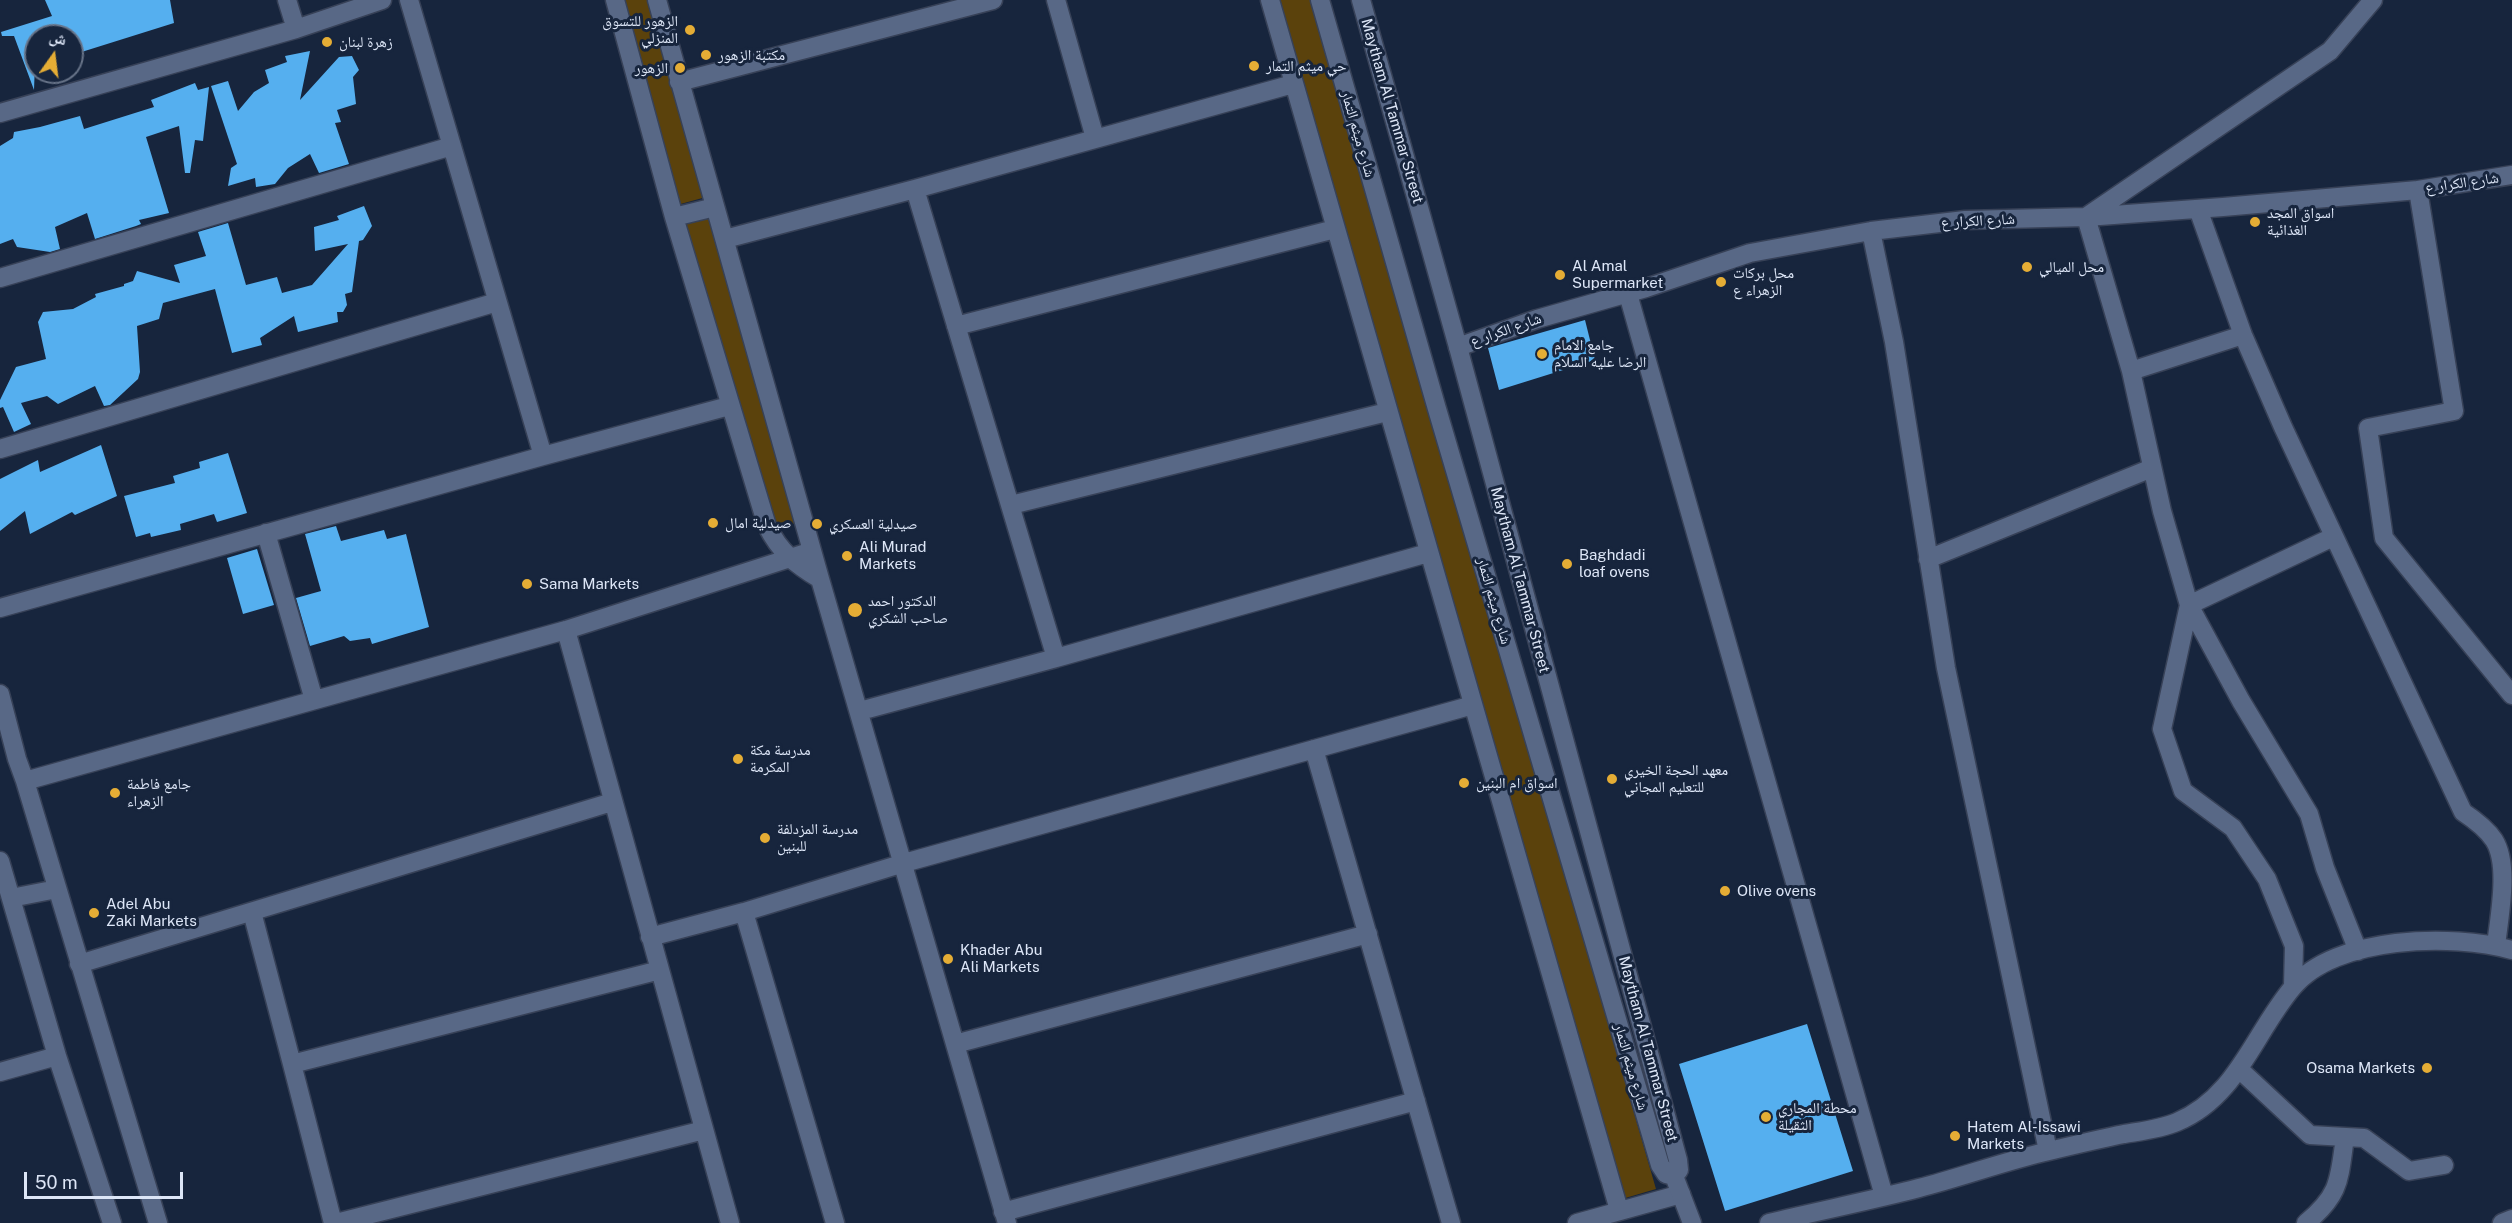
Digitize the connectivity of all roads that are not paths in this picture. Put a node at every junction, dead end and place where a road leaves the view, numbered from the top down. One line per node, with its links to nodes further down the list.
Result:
1 (287, 0): 12 (street)
2 (382, 0): 12 (street)
3 (409, 0): 17 (street)
4 (615, 0): 23 (street)
5 (657, 0): 13 (street)
6 (993, 0): 13 (street)
7 (1056, 0): 16 (street)
8 (1269, 0): 14 (street)
9 (1320, 0): 83 (street, شارع ميثم التمار)
10 (1360, 0): 33 (street, Maytham Al Tammar Street)
11 (2373, 0): 24 (street)
12 (296, 29): 15 (street)
13 (680, 82): 21 (street)
14 (1293, 84): 16 (street); 25 (street)
15 (0, 113)
16 (1095, 138): 19 (street)
17 (452, 146): 28 (street); 30 (street)
18 (2512, 175): 20 (street, شارع الكرار ع)
19 (915, 189): 27 (street); 31 (street)
20 (2418, 190): 22 (street, شارع الكرار ع); 53 (street)
21 (716, 207): 23 (street); 27 (street)
22 (2198, 209): 24 (street, شارع الكرار ع); 32 (street)
23 (674, 217): 35 (street)
24 (2086, 217): 26 (street, شارع الكرار ع); 34 (street)
25 (1335, 229): 31 (street); 36 (street)
26 (1871, 231): 29 (street, شارع الكرار ع); 46 (street)
27 (725, 239): 43 (street)
28 (0, 278)
29 (1628, 294): 33 (street, شارع الكرار ع); 85 (street)
30 (497, 302): 37 (street); 38 (street)
31 (956, 326): 40 (street)
32 (2243, 335): 34 (street); 42 (street)
33 (1458, 347): 83 (street, شارع ميثم التمار)
34 (2131, 371): 39 (street)
35 (729, 406): 38 (street); 45 (street)
36 (1388, 412): 40 (street); 44 (street)
37 (0, 448)
38 (543, 456): 41 (street)
39 (2152, 468): 46 (street); 48 (street)
40 (1011, 505): 51 (street)
41 (266, 533): 49 (street); 54 (street)
42 (2333, 537): 48 (street); 68 (street)
43 (812, 551): 45 (street); 47 (street)
44 (1428, 553): 51 (street); 55 (street)
45 (789, 558): 47 (street); 50 (street)
46 (1928, 559): 81 (street)
47 (820, 579): 56 (street)
48 (2189, 606): 69 (street); 72 (street)
49 (0, 608)
50 (566, 630): 54 (street); 59 (street)
51 (1056, 658): 56 (street)
52 (0, 694): 58 (street)
53 (2512, 695)
54 (314, 700): 58 (street)
55 (1473, 705): 57 (street); 86 (street)
56 (860, 711): 61 (street)
57 (1314, 749): 61 (street); 66 (street)
58 (25, 781): 62 (street)
59 (612, 802): 64 (street); 67 (street)
60 (0, 861): 63 (street)
61 (904, 863): 65 (street); 73 (street)
62 (57, 889): 63 (street); 70 (street)
63 (11, 898): 74 (street)
64 (252, 912): 70 (street); 75 (street)
65 (744, 912): 67 (street); 93 (street)
66 (1368, 934): 73 (street); 78 (street)
67 (650, 937): 71 (street)
68 (2504, 948): 69 (street)
69 (2358, 951): 72 (street)
70 (79, 964): 90 (street)
71 (660, 970): 75 (street); 79 (street)
72 (2293, 986): 76 (street)
73 (955, 1044): 87 (street)
74 (57, 1056): 77 (street); 89 (street)
75 (292, 1064): 91 (street)
76 (2239, 1069): 80 (street); 81 (street)
77 (0, 1072)
78 (1416, 1101): 87 (street); 94 (street)
79 (704, 1130): 91 (street); 92 (street)
80 (2345, 1137): 82 (street); 98 (street)
81 (2048, 1151): 85 (street)
82 (2444, 1165)
83 (1674, 1176): 84 (street)
84 (1681, 1194): 86 (street); 96 (street)
85 (1884, 1196): 97 (street)
86 (1619, 1210): 95 (street)
87 (1005, 1217)
88 (2512, 1219): 99 (street)
89 (112, 1223)
90 (158, 1223)
91 (334, 1223)
92 (730, 1223)
93 (835, 1223)
94 (1451, 1223)
95 (1577, 1223)
96 (1692, 1223)
97 (1768, 1223)
98 (2306, 1223)
99 (2502, 1223)

